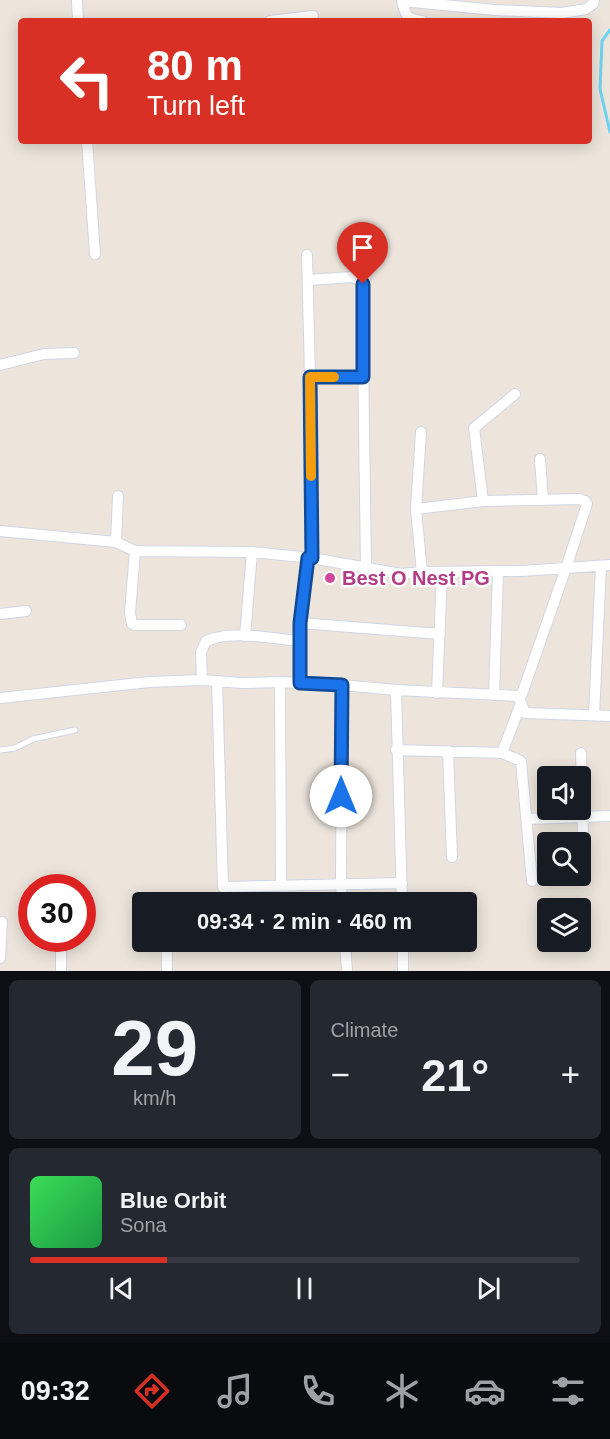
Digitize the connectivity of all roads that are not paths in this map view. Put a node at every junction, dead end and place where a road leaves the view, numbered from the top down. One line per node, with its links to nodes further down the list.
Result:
1 (77, 0): 5 (street)
2 (594, 0): 3 (street)
3 (402, 1): 7 (street); 8 (street)
4 (314, 16): 6 (street)
5 (78, 18)
6 (296, 18)
7 (405, 18)
8 (409, 18)
9 (87, 144): 10 (street)
10 (95, 254)
11 (307, 255): 12 (street)
12 (308, 280): 15 (street); 16 (street)
13 (74, 353): 14 (street)
14 (0, 365)
15 (310, 377): 16 (street); 28 (street)
16 (363, 377): 30 (street)
17 (515, 394): 22 (street)
18 (421, 432): 23 (street)
19 (540, 459): 21 (street)
20 (118, 496): 25 (street)
21 (543, 500): 22 (street); 31 (street)
22 (483, 501): 23 (street)
23 (416, 509): 33 (street)
24 (0, 531): 25 (street)
25 (116, 542): 26 (street)
26 (135, 551): 27 (street); 38 (street)
27 (252, 552): 28 (street); 40 (street)
28 (310, 558): 30 (street); 37 (street)
29 (606, 566): 31 (street); 52 (street)
30 (366, 568): 33 (street)
31 (566, 568): 32 (street); 51 (street)
32 (498, 571): 34 (street); 49 (street)
33 (422, 573): 34 (street)
34 (442, 573): 39 (street)
35 (26, 611): 36 (street)
36 (0, 614)
37 (300, 623): 39 (street); 41 (street)
38 (181, 625)
39 (440, 634): 48 (street)
40 (245, 636): 41 (street); 42 (street)
41 (299, 641): 45 (street)
42 (202, 680): 43 (street); 50 (street)
43 (217, 681): 44 (street); 69 (street)
44 (280, 682): 45 (street); 69 (street)
45 (300, 683): 46 (street)
46 (342, 685): 47 (street); 68 (street)
47 (396, 690): 48 (street); 56 (street)
48 (437, 693): 49 (street)
49 (494, 695): 51 (street)
50 (0, 698)
51 (519, 700): 52 (street); 58 (street)
52 (594, 715): 53 (street)
53 (610, 716)
54 (75, 730): 55 (lane)
55 (0, 750)
56 (396, 750): 57 (street); 67 (street)
57 (448, 752): 58 (street); 65 (street)
58 (502, 753): 63 (street)
59 (581, 753): 60 (street)
60 (581, 766)
61 (610, 816): 62 (street)
62 (591, 817)
63 (527, 819): 64 (street); 66 (street)
64 (537, 819)
65 (452, 857)
66 (532, 880)
67 (402, 883): 68 (street); 71 (street)
68 (340, 885): 69 (street); 70 (street)
69 (281, 886)
70 (341, 892)
71 (402, 892)
72 (2, 922): 77 (street)
73 (61, 952): 78 (street)
74 (167, 952): 79 (street)
75 (346, 952): 80 (street)
76 (403, 952): 81 (street)
77 (0, 958)
78 (61, 971)
79 (167, 971)
80 (347, 971)
81 (403, 971)

